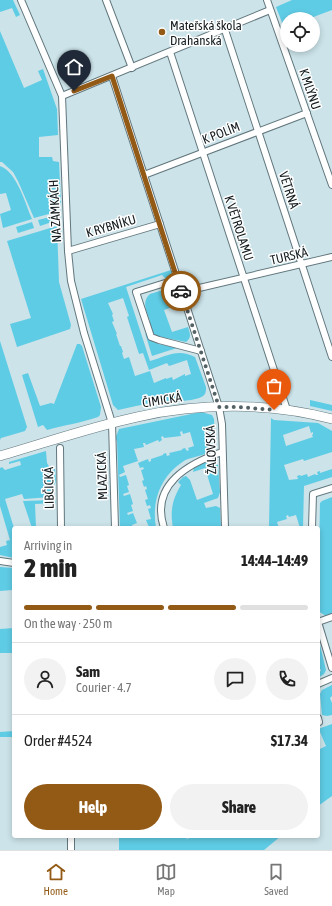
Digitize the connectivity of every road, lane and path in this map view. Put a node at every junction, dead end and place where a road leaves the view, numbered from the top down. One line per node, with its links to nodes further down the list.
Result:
1 (20, 0): 9 (street, NA ZÁMKÁCH)
2 (106, 0): 7 (street)
3 (267, 0): 4 (street, K MLÝNU)
4 (270, 10): 5 (street); 10 (street, K MLÝNU)
5 (224, 30): 6 (street); 11 (street, VĚTRNÁ)
6 (170, 52): 7 (street); 12 (street, K VĚTROLAMU)
7 (132, 68): 8 (street)
8 (112, 76): 9 (street); 13 (street, ŽALOVSKÁ)
9 (62, 96): 16 (street, NA ZÁMKÁCH)
10 (307, 113): 11 (street, K POLÍM); 14 (street, K MLÝNU)
11 (258, 131): 12 (street, K POLÍM); 18 (street, VĚTRNÁ)
12 (203, 152): 13 (street, K POLÍM); 19 (street, K VĚTROLAMU)
13 (144, 175): 15 (street, ŽALOVSKÁ)
14 (332, 185)
15 (160, 224): 16 (street, K RYBNÍKU); 20 (street, ŽALOVSKÁ)
16 (68, 250): 27 (street, NA ZÁMKÁCH)
17 (332, 257): 18 (street, TURSKÁ)
18 (302, 264): 19 (street, TURSKÁ); 23 (street, VĚTRNÁ)
19 (244, 278): 21 (street, TURSKÁ); 25 (street, K VĚTROLAMU)
20 (178, 279): 21 (street, ŽALOVSKÁ); 22 (street)
21 (182, 292): 22 (street, ŽALOVSKÁ)
22 (201, 352): 24 (street, ŽALOVSKÁ)
23 (332, 356)
24 (219, 407): 25 (street, ČIMICKÁ); 27 (street, ČIMICKÁ); 29 (street, ŽALOVSKÁ)
25 (287, 410): 26 (street, ČIMICKÁ)
26 (332, 419)
27 (112, 423): 30 (street, ČIMICKÁ); 33 (street, MLAZICKÁ)
28 (60, 448): 32 (street, LIBČICKÁ)
29 (222, 452): 34 (street); 35 (street, ŽALOVSKÁ)
30 (0, 456)
31 (332, 488): 36 (street)
32 (61, 526)
33 (115, 526)
34 (164, 526)
35 (225, 526)
36 (312, 526)
37 (0, 561): 38 (street)
38 (12, 563)
39 (332, 617): 40 (street)
40 (320, 621)
41 (320, 629): 42 (street)
42 (332, 668)
43 (332, 678): 44 (street)
44 (320, 683)
45 (71, 838): 46 (street)
46 (71, 850)

